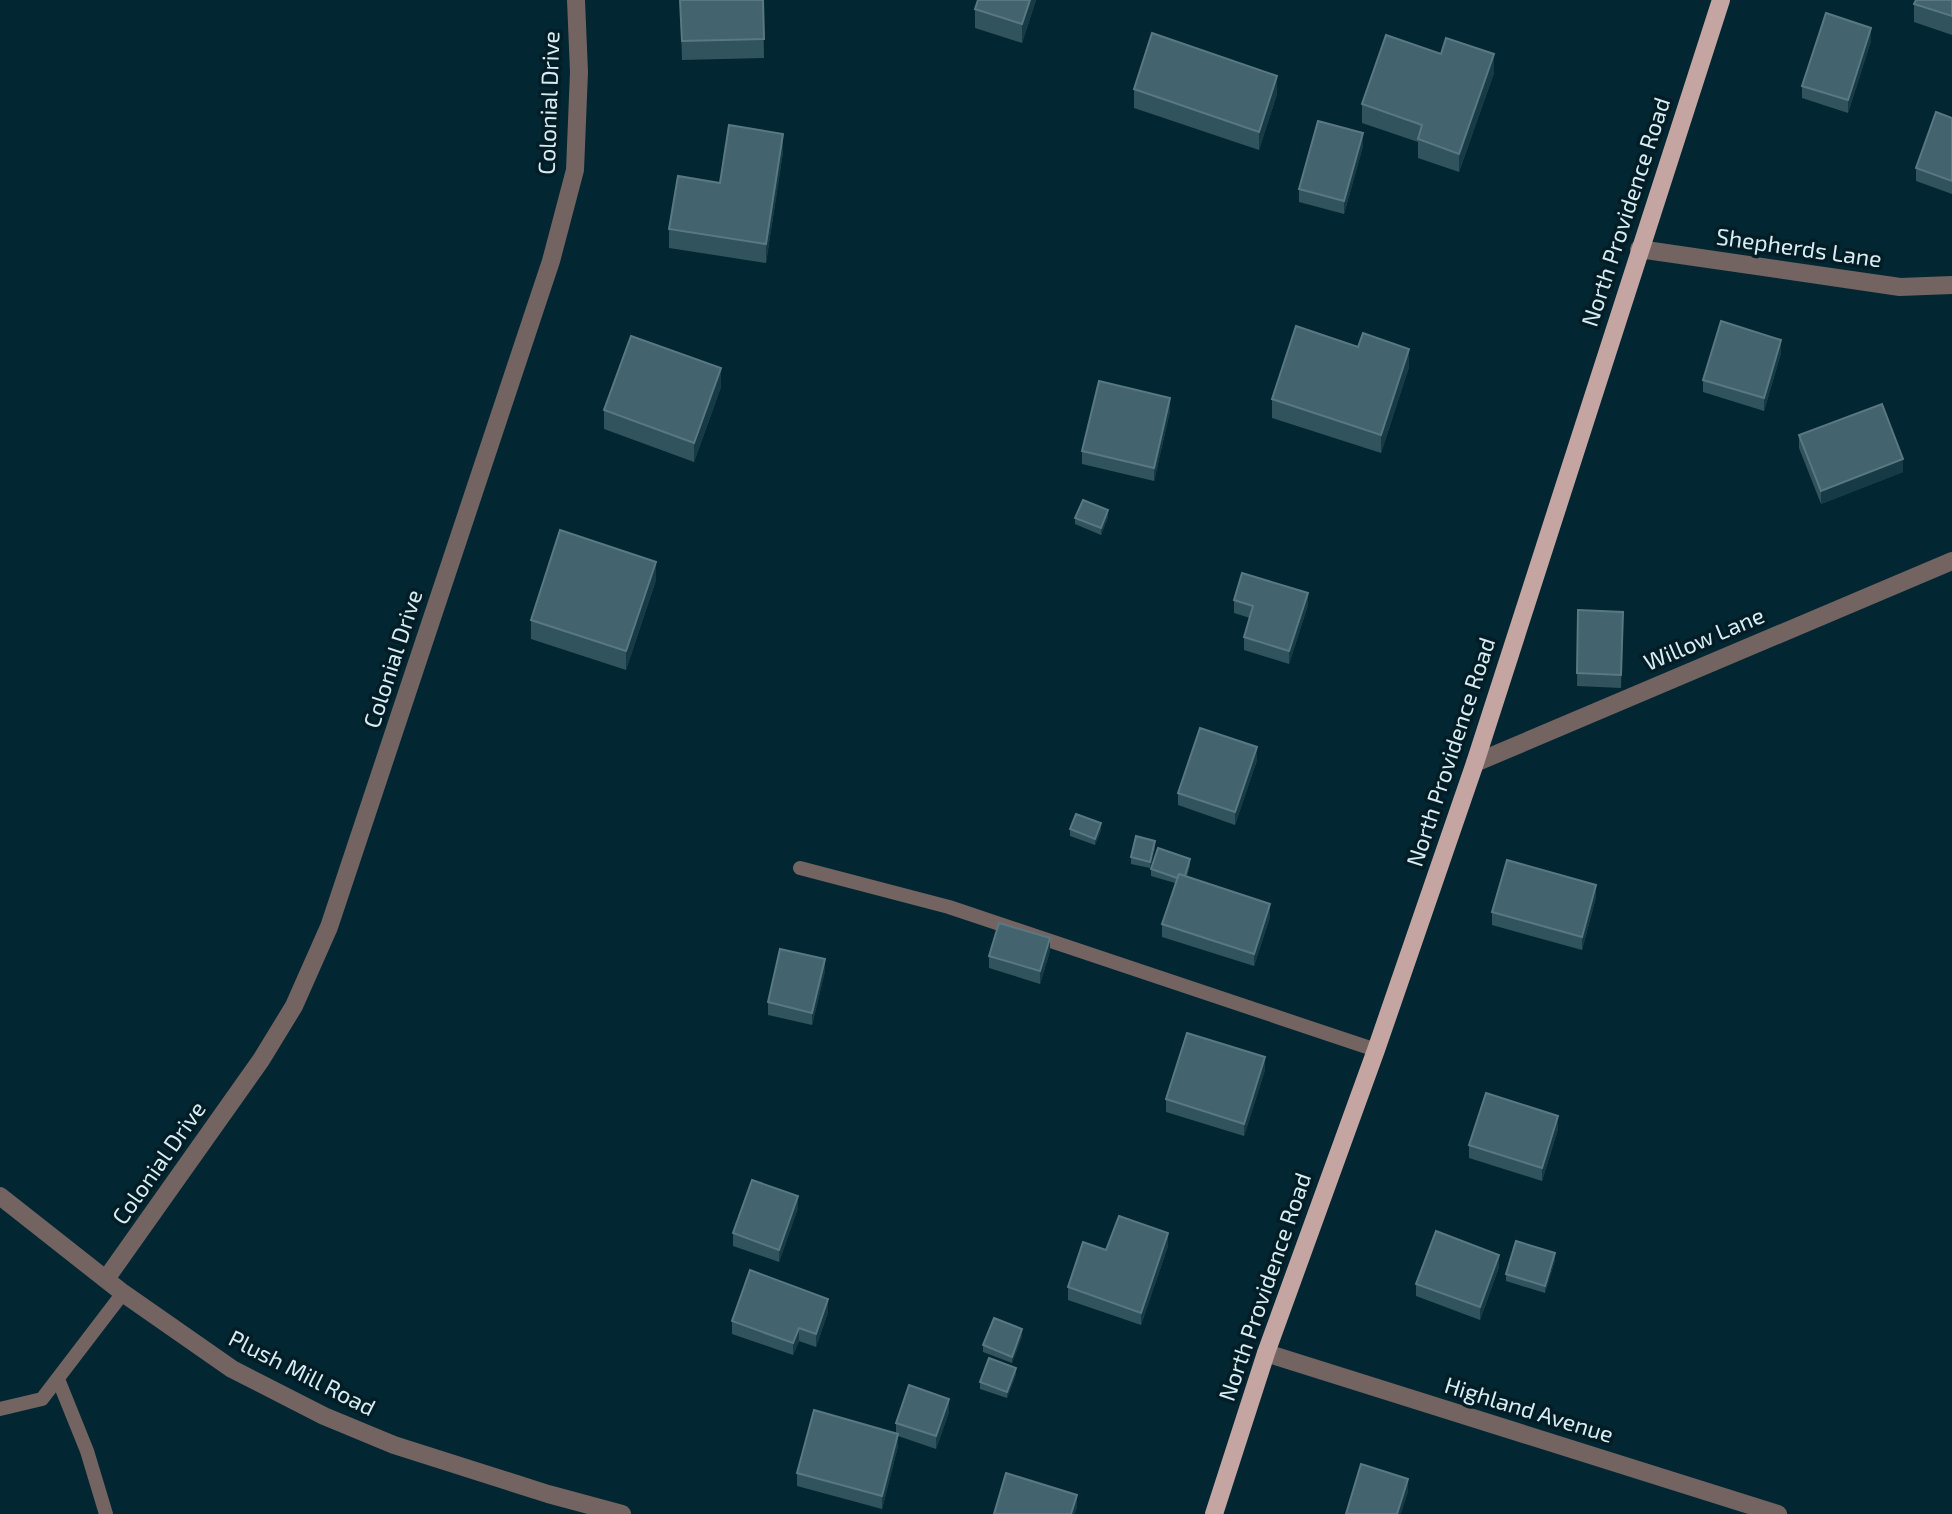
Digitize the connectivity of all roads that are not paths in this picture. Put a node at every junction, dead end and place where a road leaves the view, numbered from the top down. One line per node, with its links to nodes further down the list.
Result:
1 (576, 0): 10 (street, Colonial Drive)
2 (1721, 0): 3 (main road, North Providence Road)
3 (1639, 249): 4 (street, Shepherds Lane); 6 (main road, North Providence Road)
4 (1952, 285)
5 (1952, 561): 6 (street, Willow Lane)
6 (1475, 763): 8 (main road, North Providence Road)
7 (800, 868): 8 (lane)
8 (1376, 1050): 12 (main road, North Providence Road)
9 (0, 1196): 10 (street, Plush Mill Road)
10 (106, 1279): 11 (street, Plush Mill Road)
11 (123, 1293): 13 (lane); 16 (street, Plush Mill Road)
12 (1266, 1353): 17 (main road, North Providence Road); 18 (street, Highland Avenue)
13 (58, 1379): 14 (lane); 15 (lane)
14 (0, 1409)
15 (106, 1514)
16 (622, 1514)
17 (1214, 1514)
18 (1778, 1514)

